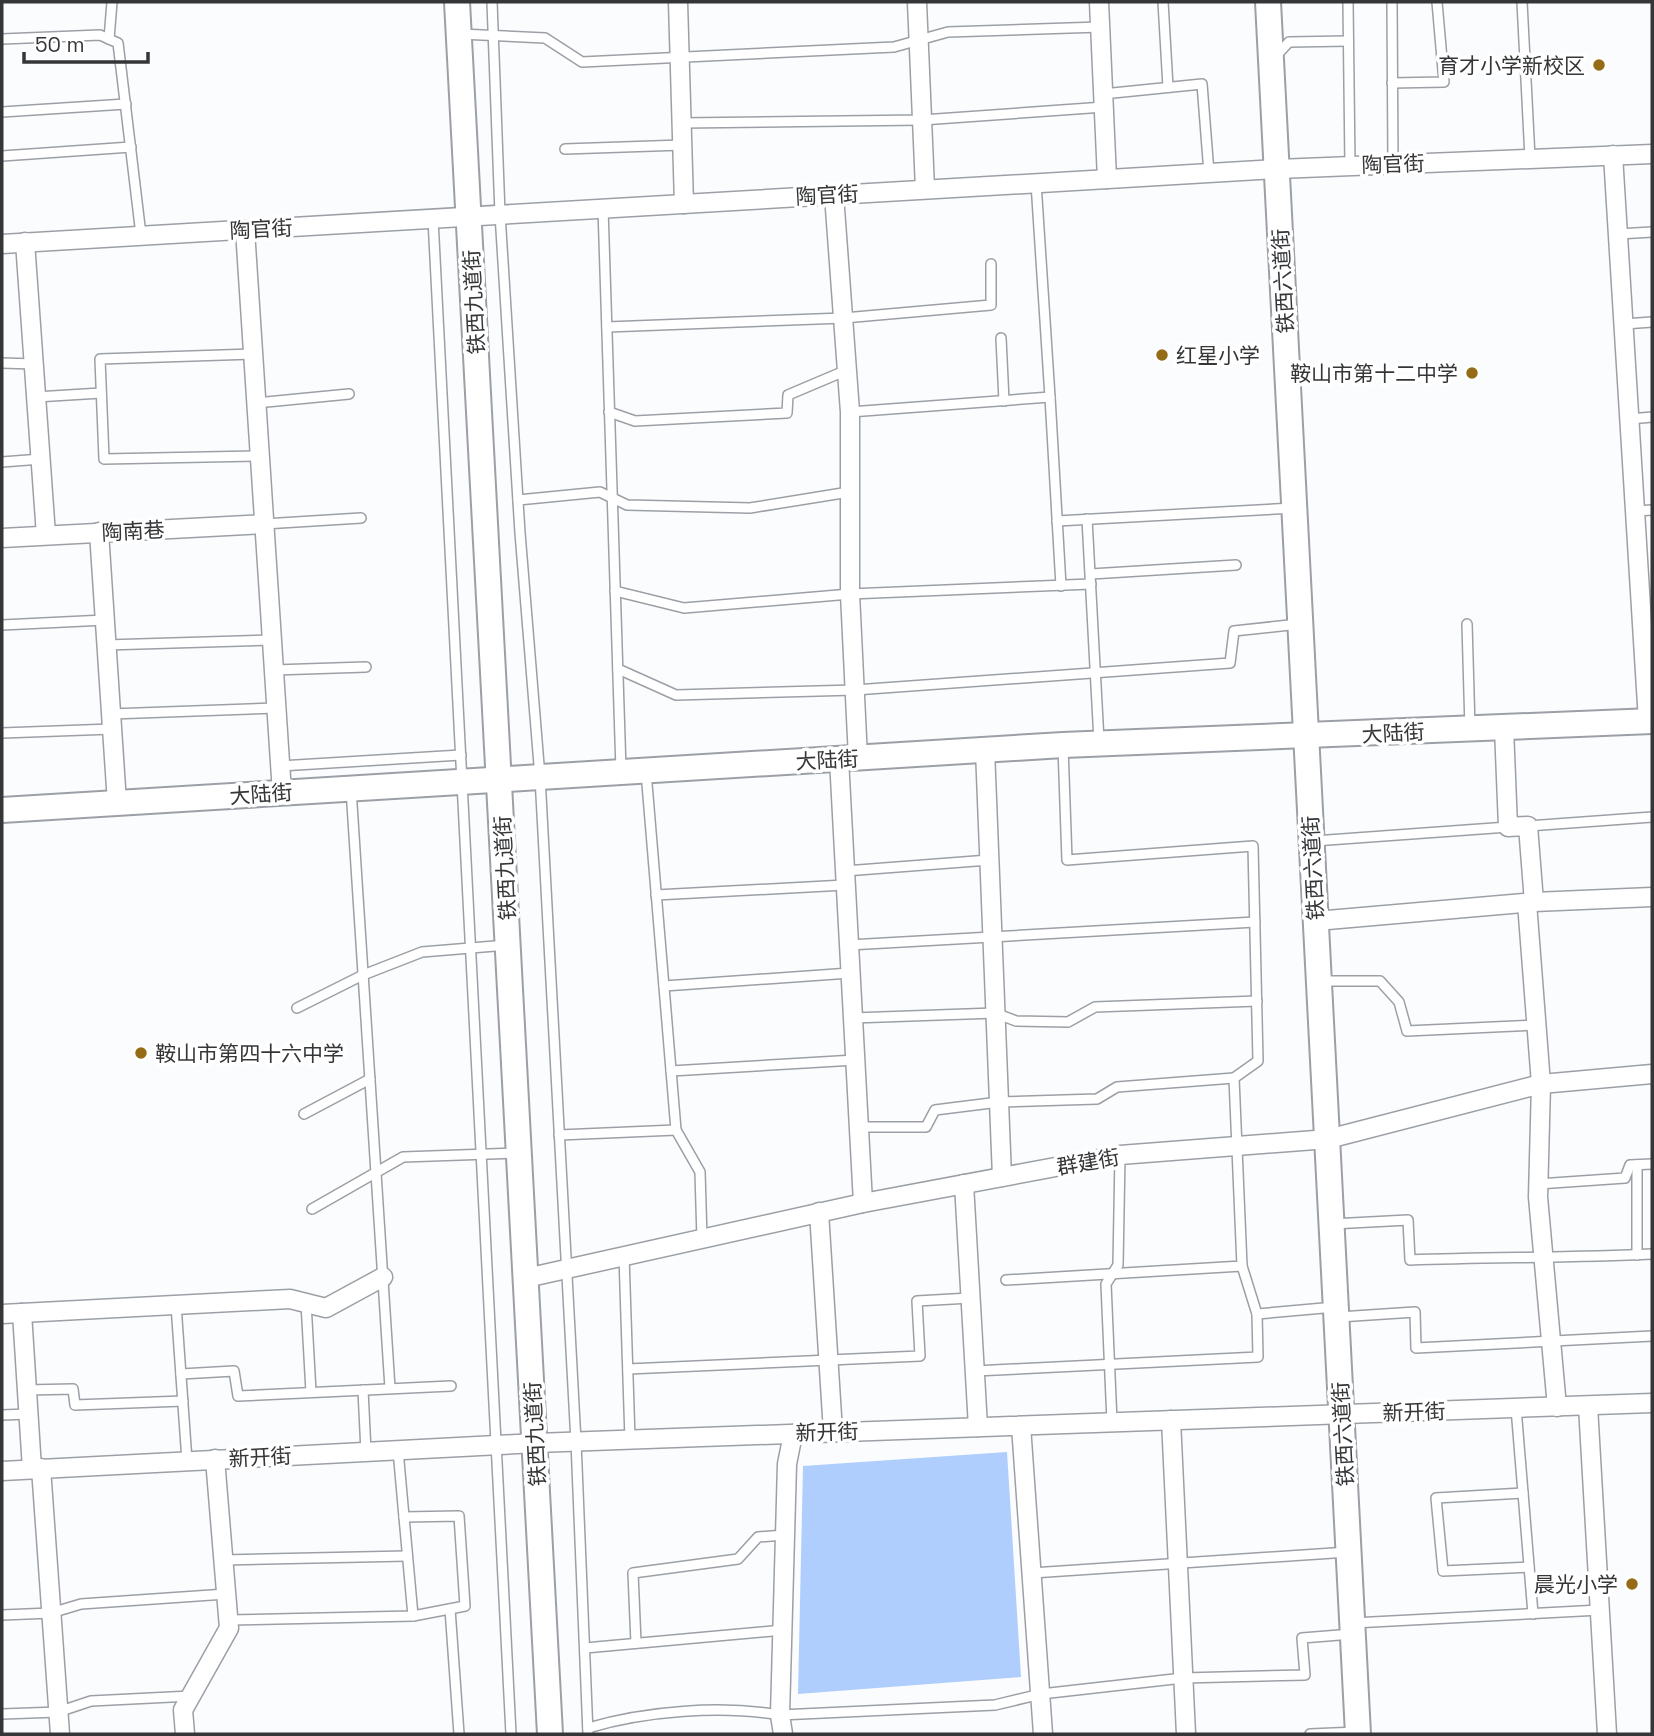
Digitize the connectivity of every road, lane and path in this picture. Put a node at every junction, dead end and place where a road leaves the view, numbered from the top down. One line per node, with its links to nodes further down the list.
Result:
1 (112, 2): 17 (lane)
2 (457, 2): 14 (main road, 铁西九道街)
3 (492, 2): 15 (lane)
4 (678, 2): 20 (street)
5 (918, 2): 18 (street)
6 (1099, 2): 13 (street)
7 (1163, 2): 23 (lane)
8 (1268, 2): 21 (main road, 铁西六道街)
9 (1348, 2): 19 (lane)
10 (1392, 2): 22 (lane)
11 (1437, 2): 22 (lane)
12 (1522, 2): 35 (lane)
13 (1100, 27): 18 (lane); 24 (street)
14 (458, 34): 15 (lane); 47 (main road, 铁西九道街)
15 (494, 34): 20 (lane); 46 (lane)
16 (2, 38): 17 (lane)
17 (109, 39): 25 (lane)
18 (919, 41): 20 (lane); 27 (street)
19 (1348, 41): 21 (lane); 37 (lane)
20 (680, 57): 28 (street)
21 (1271, 61): 38 (main road, 铁西六道街)
22 (1392, 83): 36 (lane)
23 (1168, 87): 24 (lane); 39 (lane)
24 (1103, 101): 27 (lane); 40 (street)
25 (126, 104): 26 (lane); 30 (lane)
26 (2, 112)
27 (922, 120): 28 (lane); 42 (street)
28 (682, 123): 29 (street)
29 (682, 145): 31 (lane); 44 (street)
30 (131, 147): 34 (lane); 52 (lane)
31 (565, 149)
32 (1652, 154): 33 (street, 陶官街)
33 (1613, 155): 35 (street, 陶官街); 51 (street)
34 (2, 156)
35 (1530, 159): 36 (street, 陶官街)
36 (1393, 164): 37 (street, 陶官街)
37 (1350, 166): 38 (street, 陶官街)
38 (1278, 169): 39 (street, 陶官街); 81 (main road, 铁西六道街)
39 (1209, 173): 40 (street, 陶官街)
40 (1107, 179): 41 (street, 陶官街)
41 (1036, 183): 42 (street, 陶官街); 68 (lane)
42 (925, 189): 43 (street, 陶官街)
43 (834, 195): 44 (street, 陶官街); 56 (street)
44 (684, 204): 45 (street, 陶官街)
45 (603, 208): 46 (street, 陶官街); 59 (lane)
46 (500, 214): 47 (street, 陶官街); 80 (lane)
47 (469, 216): 48 (street, 陶官街); 123 (main road, 铁西九道街)
48 (433, 219): 49 (street, 陶官街); 118 (lane)
49 (245, 230): 52 (street, 陶官街); 61 (street)
50 (1652, 232): 51 (lane)
51 (1618, 234): 58 (street)
52 (141, 236): 53 (street, 陶官街)
53 (25, 242): 54 (street, 陶官街); 63 (street)
54 (2, 244)
55 (991, 264): 56 (lane)
56 (844, 318): 59 (lane); 64 (street)
57 (1652, 323): 58 (lane)
58 (1624, 324): 74 (street)
59 (607, 327): 71 (lane)
60 (1001, 338): 69 (lane)
61 (253, 354): 65 (lane); 70 (street)
62 (2, 363): 63 (lane)
63 (34, 365): 67 (street)
64 (847, 370): 71 (lane); 72 (street)
65 (101, 393): 67 (lane); 75 (lane)
66 (349, 394): 70 (lane)
67 (36, 397): 76 (street)
68 (1050, 397): 69 (lane); 85 (lane)
69 (1004, 401): 72 (lane)
70 (256, 403): 75 (street)
71 (609, 412): 79 (lane)
72 (850, 412): 78 (street)
73 (1652, 417): 74 (lane)
74 (1630, 419): 82 (street)
75 (260, 456): 86 (street)
76 (41, 460): 77 (lane); 88 (street)
77 (2, 462)
78 (849, 492): 79 (lane); 95 (street)
79 (612, 499): 80 (lane); 94 (lane)
80 (518, 500): 122 (lane)
81 (1295, 508): 84 (lane); 98 (main road, 铁西六道街)
82 (1644, 511): 96 (street)
83 (361, 518): 86 (lane)
84 (1087, 519): 85 (lane); 91 (lane)
85 (1057, 521): 93 (lane)
86 (264, 524): 87 (street, 陶南巷); 101 (street)
87 (99, 533): 88 (street, 陶南巷); 97 (street)
88 (46, 535): 89 (street, 陶南巷)
89 (2, 538)
90 (1236, 565): 91 (lane)
91 (1091, 574): 92 (lane)
92 (1091, 584): 93 (lane); 106 (lane)
93 (1061, 586): 95 (lane)
94 (615, 591): 95 (lane); 104 (lane)
95 (850, 594): 107 (street)
96 (1647, 604): 109 (street)
97 (104, 620): 100 (lane); 102 (street)
98 (1300, 624): 106 (lane); 114 (main road, 铁西六道街)
99 (1467, 624): 112 (lane)
100 (2, 625)
101 (272, 640): 102 (lane); 105 (street)
102 (106, 645): 110 (street)
103 (366, 667): 105 (lane)
104 (618, 669): 107 (lane); 121 (lane)
105 (274, 670): 108 (street)
106 (1094, 671): 107 (lane); 115 (lane)
107 (855, 690): 119 (street)
108 (276, 708): 110 (lane); 120 (street)
109 (1650, 721): 111 (main road, 大陆街)
110 (111, 722): 113 (lane); 127 (street)
111 (1504, 728): 112 (main road, 大陆街); 131 (street)
112 (1470, 729): 114 (main road, 大陆街)
113 (2, 733)
114 (1306, 738): 115 (main road, 大陆街); 132 (main road, 铁西六道街)
115 (1099, 744): 116 (main road, 大陆街)
116 (1063, 745): 117 (main road, 大陆街); 139 (lane)
117 (985, 750): 119 (main road, 大陆街); 133 (street)
118 (461, 755): 120 (lane); 124 (lane)
119 (848, 758): 121 (main road, 大陆街); 134 (street)
120 (280, 766): 126 (street)
121 (634, 771): 122 (main road, 大陆街); 135 (lane)
122 (540, 777): 123 (main road, 大陆街); 163 (lane)
123 (500, 780): 124 (main road, 大陆街); 141 (main road, 铁西九道街)
124 (463, 782): 125 (main road, 大陆街); 143 (lane)
125 (351, 789): 126 (main road, 大陆街); 145 (lane)
126 (282, 793): 127 (main road, 大陆街)
127 (117, 803): 128 (main road, 大陆街)
128 (2, 810)
129 (1652, 817): 130 (lane)
130 (1528, 826): 131 (street); 137 (street)
131 (1508, 827): 132 (lane)
132 (1312, 841): 138 (main road, 铁西六道街)
133 (989, 860): 134 (lane); 140 (street)
134 (845, 878): 135 (lane); 142 (street)
135 (656, 895): 147 (lane)
136 (1652, 897): 137 (street)
137 (1530, 903): 138 (street); 152 (street)
138 (1316, 921): 146 (main road, 铁西六道街)
139 (1255, 922): 140 (lane); 148 (lane)
140 (992, 935): 142 (lane); 150 (street)
141 (509, 945): 143 (lane); 167 (main road, 铁西九道街)
142 (849, 945): 144 (street)
143 (470, 948): 145 (lane); 166 (lane)
144 (850, 973): 147 (lane); 151 (street)
145 (363, 975): 149 (lane); 157 (lane)
146 (1319, 981): 152 (lane); 164 (main road, 铁西六道街)
147 (664, 986): 154 (lane)
148 (1257, 1001): 150 (lane); 156 (lane)
149 (297, 1008)
150 (995, 1013): 151 (lane); 159 (street)
151 (853, 1018): 153 (street)
152 (1536, 1025): 158 (street)
153 (855, 1060): 154 (lane); 161 (street)
154 (671, 1071): 162 (lane)
155 (1652, 1074): 158 (street, 群建街)
156 (1234, 1078): 159 (lane); 165 (lane)
157 (370, 1079): 160 (lane); 171 (lane)
158 (1541, 1084): 164 (street, 群建街); 174 (street)
159 (999, 1102): 161 (lane); 172 (street)
160 (304, 1114)
161 (859, 1128): 175 (street)
162 (676, 1130): 163 (lane); 179 (lane)
163 (559, 1135): 185 (lane)
164 (1328, 1139): 165 (street, 群建街); 178 (main road, 铁西六道街)
165 (1236, 1146): 168 (street, 群建街); 184 (lane)
166 (482, 1153): 167 (lane); 171 (lane); 226 (lane)
167 (520, 1153): 188 (main road, 铁西九道街)
168 (1120, 1155): 172 (street, 群建街); 186 (lane)
169 (1652, 1164): 170 (lane)
170 (1637, 1165): 174 (lane); 181 (lane)
171 (376, 1171): 176 (lane); 187 (lane)
172 (1002, 1177): 173 (street, 群建街)
173 (964, 1184): 175 (street, 群建街); 190 (street)
174 (1538, 1185): 183 (street)
175 (863, 1203): 177 (street, 群建街)
176 (312, 1209)
177 (819, 1212): 179 (street, 群建街); 199 (street)
178 (1332, 1224): 183 (lane); 193 (main road, 铁西六道街)
179 (702, 1238): 182 (street, 群建街)
180 (1652, 1254): 181 (lane)
181 (1637, 1255): 183 (lane)
182 (624, 1256): 185 (street, 群建街); 201 (lane)
183 (1544, 1259): 198 (street)
184 (1242, 1266): 186 (lane); 196 (lane)
185 (567, 1269): 188 (street, 群建街); 224 (lane)
186 (1113, 1273): 189 (lane); 200 (lane)
187 (383, 1277): 191 (street); 205 (lane)
188 (526, 1278): 225 (main road, 铁西九道街)
189 (1006, 1280)
190 (970, 1298): 199 (lane); 202 (street)
191 (306, 1303): 192 (street); 208 (lane)
192 (176, 1305): 194 (street); 203 (lane)
193 (1337, 1312): 196 (lane); 198 (lane); 214 (main road, 铁西六道街)
194 (22, 1313): 195 (street); 206 (street)
195 (2, 1314)
196 (1257, 1314): 200 (lane)
197 (1652, 1336): 198 (lane)
198 (1553, 1342): 212 (street)
199 (829, 1359): 201 (lane); 221 (street)
200 (1110, 1364): 202 (lane); 218 (lane)
201 (628, 1369): 223 (lane)
202 (975, 1371): 220 (street)
203 (181, 1374): 208 (lane); 209 (lane)
204 (451, 1387): 205 (lane)
205 (390, 1388): 207 (lane)
206 (26, 1390): 209 (lane); 216 (street)
207 (363, 1390): 208 (lane); 228 (lane)
208 (311, 1392)
209 (183, 1401): 230 (lane)
210 (1652, 1403): 211 (street, 新开街)
211 (1588, 1405): 212 (street, 新开街); 244 (street)
212 (1557, 1407): 213 (street, 新开街)
213 (1516, 1408): 214 (street, 新开街); 233 (lane)
214 (1342, 1414): 217 (street, 新开街); 236 (main road, 铁西六道街)
215 (2, 1415): 216 (lane)
216 (28, 1415): 231 (street)
217 (1171, 1420): 218 (street, 新开街); 239 (street)
218 (1112, 1422): 219 (street, 新开街)
219 (1021, 1426): 220 (street, 新开街); 241 (street)
220 (978, 1427): 221 (street, 新开街)
221 (833, 1432): 222 (street, 新开街)
222 (793, 1434): 223 (street, 新开街); 235 (street)
223 (631, 1439): 224 (street, 新开街)
224 (576, 1441): 225 (street, 新开街); 253 (lane)
225 (536, 1443): 226 (street, 新开街); 266 (main road, 铁西九道街)
226 (498, 1445): 227 (street, 新开街); 265 (lane)
227 (398, 1450): 228 (street, 新开街); 234 (lane)
228 (366, 1452): 229 (street, 新开街)
229 (215, 1459): 230 (street, 新开街); 238 (street)
230 (187, 1461): 231 (street, 新开街)
231 (36, 1469): 232 (street, 新开街); 245 (street)
232 (2, 1471)
233 (1523, 1493): 240 (lane); 240 (lane)
234 (404, 1517): 237 (lane); 243 (lane)
235 (785, 1535): 251 (street); 252 (lane)
236 (1349, 1552): 239 (lane); 250 (main road, 铁西六道街)
237 (407, 1556): 238 (lane); 248 (lane)
238 (223, 1560): 242 (street)
239 (1178, 1562): 241 (lane); 254 (street)
240 (1529, 1566): 246 (lane)
241 (1032, 1573): 255 (street)
242 (226, 1594): 245 (lane); 249 (street)
243 (450, 1609): 248 (lane); 264 (lane)
244 (1600, 1610): 246 (lane); 271 (street)
245 (51, 1613): 247 (lane); 257 (street)
246 (1533, 1614): 250 (lane)
247 (2, 1615)
248 (413, 1616): 249 (lane)
249 (228, 1620): 256 (street)
250 (1353, 1628): 254 (lane); 261 (main road, 铁西六道街)
251 (783, 1630): 252 (lane); 259 (street)
252 (636, 1643): 253 (lane)
253 (584, 1648): 260 (lane)
254 (1183, 1678): 255 (lane); 269 (street)
255 (1041, 1694): 259 (lane); 268 (street)
256 (191, 1696): 257 (lane); 263 (street)
257 (58, 1712): 258 (lane); 262 (street)
258 (2, 1714)
259 (780, 1714): 260 (lane); 267 (street)
260 (588, 1731)
261 (1358, 1733): 270 (lane)
262 (60, 1734)
263 (185, 1734)
264 (459, 1734)
265 (511, 1734)
266 (550, 1734)
267 (783, 1734)
268 (1043, 1734)
269 (1186, 1734)
270 (1310, 1734)
271 (1607, 1734)

